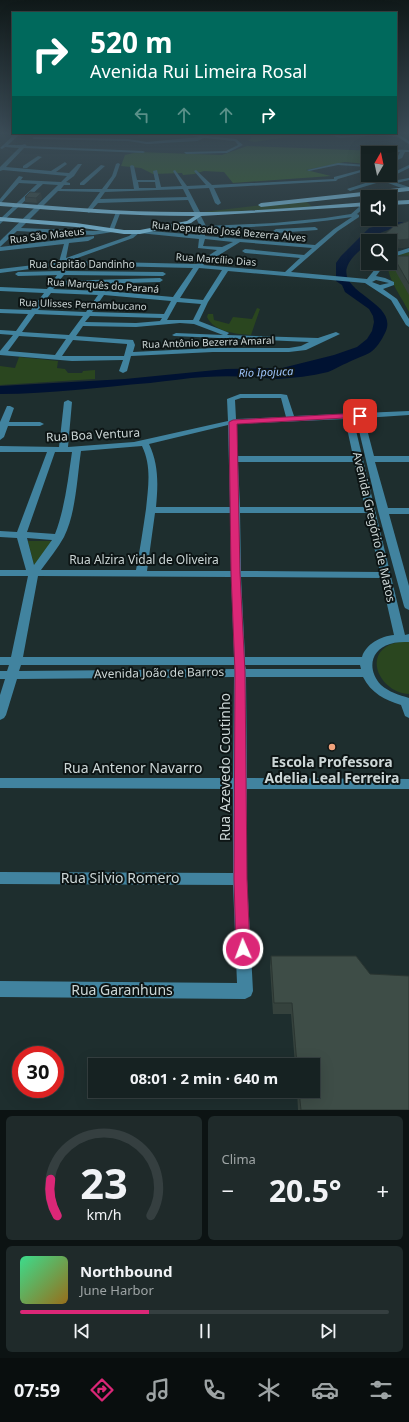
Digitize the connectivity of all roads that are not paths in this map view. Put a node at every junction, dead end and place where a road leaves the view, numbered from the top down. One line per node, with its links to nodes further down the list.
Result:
1 (15, 185): 23 (street)
2 (38, 185): 27 (street)
3 (62, 185): 15 (street)
4 (92, 185): 10 (street)
5 (141, 185): 11 (street)
6 (159, 185): 16 (street)
7 (184, 185): 13 (street)
8 (343, 185): 12 (street); 18 (street)
9 (399, 185): 14 (street)
10 (107, 186): 11 (street); 17 (street)
11 (136, 186): 16 (street); 17 (street)
12 (211, 187): 13 (street); 24 (street)
13 (186, 188): 16 (street); 19 (street)
14 (409, 189): 18 (main road)
15 (58, 190): 17 (street); 28 (street)
16 (160, 190)
17 (104, 191): 21 (street)
18 (358, 194): 20 (main road)
19 (190, 198): 21 (street); 34 (street)
20 (303, 200): 29 (main road); 32 (main road)
21 (96, 201): 31 (street)
22 (409, 202): 25 (main road)
23 (0, 203): 27 (main road)
24 (218, 203)
25 (397, 203)
26 (361, 204): 29 (main road)
27 (17, 205): 28 (main road); 36 (street)
28 (40, 207): 31 (main road); 38 (street)
29 (312, 208): 32 (main road)
30 (361, 208): 37 (street)
31 (89, 211): 33 (main road)
32 (225, 211): 34 (main road)
33 (119, 212): 34 (main road); 46 (street)
34 (198, 214): 39 (street); 41 (main road)
35 (361, 215): 45 (street)
36 (1, 220): 38 (main road)
37 (325, 220): 42 (street); 45 (street)
38 (24, 222): 40 (street); 46 (main road)
39 (204, 228): 41 (street); 42 (street); 51 (street)
40 (16, 229): 48 (street); 56 (street)
41 (160, 229): 47 (main road)
42 (275, 229): 43 (street); 44 (street); 55 (street)
43 (315, 229)
44 (251, 230)
45 (336, 230): 50 (street)
46 (111, 231): 47 (main road); 49 (street)
47 (138, 232): 51 (street, Rua Deputado José Bezerra Alves); 65 (street)
48 (84, 233): 49 (street); 52 (street)
49 (93, 233): 52 (street, Rua São Mateus)
50 (329, 236): 55 (street); 57 (street)
51 (203, 237): 53 (street, Rua Deputado José Bezerra Alves); 59 (street)
52 (81, 240): 54 (street, Rua São Mateus)
53 (240, 240): 55 (street, Rua Deputado José Bezerra Alves); 59 (street)
54 (67, 241): 58 (street, Rua São Mateus); 65 (street)
55 (276, 243): 57 (street, Rua Deputado José Bezerra Alves)
56 (0, 245)
57 (317, 247): 63 (street)
58 (0, 249)
59 (222, 249): 68 (street)
60 (409, 250): 62 (street)
61 (245, 251): 63 (street)
62 (397, 254)
63 (304, 258): 75 (street)
64 (0, 262): 72 (street)
65 (63, 262): 66 (street, Rua Marcílio Dias); 72 (street); 73 (street)
66 (108, 264): 67 (street, Rua Marcílio Dias); 74 (street)
67 (167, 266): 68 (street, Rua Marcílio Dias); 76 (street)
68 (197, 266): 69 (street, Rua Marcílio Dias); 85 (street)
69 (226, 269): 75 (street, Rua Marcílio Dias); 86 (street)
70 (378, 270): 77 (street)
71 (385, 270): 80 (street)
72 (1, 273): 73 (street, Rua Capitão Dandinho)
73 (62, 273): 74 (street, Rua Capitão Dandinho); 79 (street)
74 (106, 274): 76 (street, Rua Capitão Dandinho); 78 (street)
75 (286, 274): 77 (street, Rua Marcílio Dias)
76 (161, 277): 78 (street)
77 (369, 281): 80 (street, Rua Marcílio Dias); 81 (street)
78 (105, 282): 79 (street); 84 (street)
79 (54, 283): 83 (street)
80 (390, 283): 81 (street); 90 (street)
81 (376, 287): 95 (street)
82 (0, 289): 83 (street, Rua Marquês do Paraná)
83 (48, 291): 84 (street, Rua Marquês do Paraná); 88 (street)
84 (102, 293): 85 (street, Rua Marquês do Paraná); 89 (street)
85 (174, 300): 86 (street, Rua Marquês do Paraná); 91 (street)
86 (205, 302): 93 (street)
87 (0, 311): 88 (street, Rua Ulisses Pernambucano)
88 (34, 312): 89 (street, Rua Ulisses Pernambucano); 97 (street)
89 (88, 314): 91 (street, Rua Ulisses Pernambucano); 94 (street)
90 (409, 314)
91 (164, 319): 92 (street); 94 (street)
92 (180, 321): 93 (street); 102 (street)
93 (195, 322): 99 (street)
94 (81, 324): 100 (street)
95 (409, 325)
96 (0, 332): 97 (street)
97 (17, 333): 100 (street); 103 (street)
98 (336, 334): 101 (street)
99 (234, 336): 101 (street); 102 (street)
100 (71, 337): 104 (street, Rua Antônio Bezerra Amaral); 105 (street)
101 (318, 340): 102 (street, Rua Antônio Bezerra Amaral)
102 (175, 343): 104 (street, Rua Antônio Bezerra Amaral)
103 (1, 353): 105 (street)
104 (127, 356): 105 (street); 106 (street, Rua Antônio Bezerra Amaral)
105 (58, 358)
106 (123, 371)
107 (68, 402): 121 (street)
108 (10, 408): 114 (street)
109 (409, 413): 111 (street, Rua Boa Ventura)
110 (348, 416): 111 (street, Rua Boa Ventura); 112 (street, Rua Boa Ventura); 123 (street, Avenida Gregório de Matos)
111 (360, 416): 124 (street, Avenida Gregório de Matos)
112 (291, 419): 113 (street, Rua Boa Ventura); 113 (street, Rua Azevedo Coutinho)
113 (233, 422): 117 (street, Rua Boa Ventura); 122 (street, Rua Azevedo Coutinho)
114 (2, 424): 115 (street); 116 (street)
115 (40, 424)
116 (0, 437)
117 (145, 444): 119 (street, Rua Boa Ventura); 126 (street)
118 (0, 449): 120 (street, Rua Boa Ventura)
119 (77, 449): 121 (street, Rua Boa Ventura); 133 (street)
120 (52, 450): 121 (street, Rua Boa Ventura); 132 (street)
121 (63, 450)
122 (234, 459): 123 (street); 128 (street, Rua Azevedo Coutinho)
123 (357, 459): 127 (street, Avenida Gregório de Matos)
124 (370, 459): 125 (street); 129 (street, Avenida Gregório de Matos)
125 (409, 459)
126 (150, 510): 128 (street); 136 (street)
127 (369, 510): 128 (street); 138 (street, Avenida Gregório de Matos)
128 (235, 511): 137 (street, Rua Azevedo Coutinho)
129 (383, 511): 130 (street); 139 (street, Avenida Gregório de Matos)
130 (409, 511)
131 (0, 534): 132 (street)
132 (21, 535): 133 (street); 135 (street)
133 (59, 537): 135 (street)
134 (0, 573): 135 (street, Rua Alzira Vidal de Oliveira)
135 (33, 573): 136 (street, Rua Alzira Vidal de Oliveira); 143 (street)
136 (141, 573): 137 (street, Rua Alzira Vidal de Oliveira)
137 (236, 573): 138 (street, Rua Alzira Vidal de Oliveira); 145 (street, Rua Azevedo Coutinho)
138 (385, 575): 141 (street, Avenida Gregório de Matos)
139 (405, 575): 140 (street, Avenida Gregório de Matos)
140 (409, 606)
141 (405, 637): 144 (street, Avenida Gregório de Matos)
142 (0, 661): 143 (street, Avenida João de Barros)
143 (16, 661): 145 (street, Avenida João de Barros); 148 (street)
144 (365, 661): 145 (street, Avenida João de Barros); 146 (street)
145 (240, 666): 146 (street, Avenida João de Barros); 148 (street, Avenida João de Barros); 152 (street, Rua Azevedo Coutinho)
146 (367, 674): 149 (street)
147 (0, 675): 148 (street, Avenida João de Barros)
148 (12, 675): 150 (street)
149 (408, 706)
150 (0, 715)
151 (0, 783): 152 (street, Rua Antenor Navarro)
152 (240, 784): 153 (street, Rua Antenor Navarro); 155 (street, Rua Azevedo Coutinho)
153 (409, 784)
154 (0, 878): 155 (street, Rua Silvio Romero)
155 (240, 879): 157 (street, Rua Azevedo Coutinho)
156 (0, 990): 157 (street, Rua Garanhuns)
157 (245, 991)

